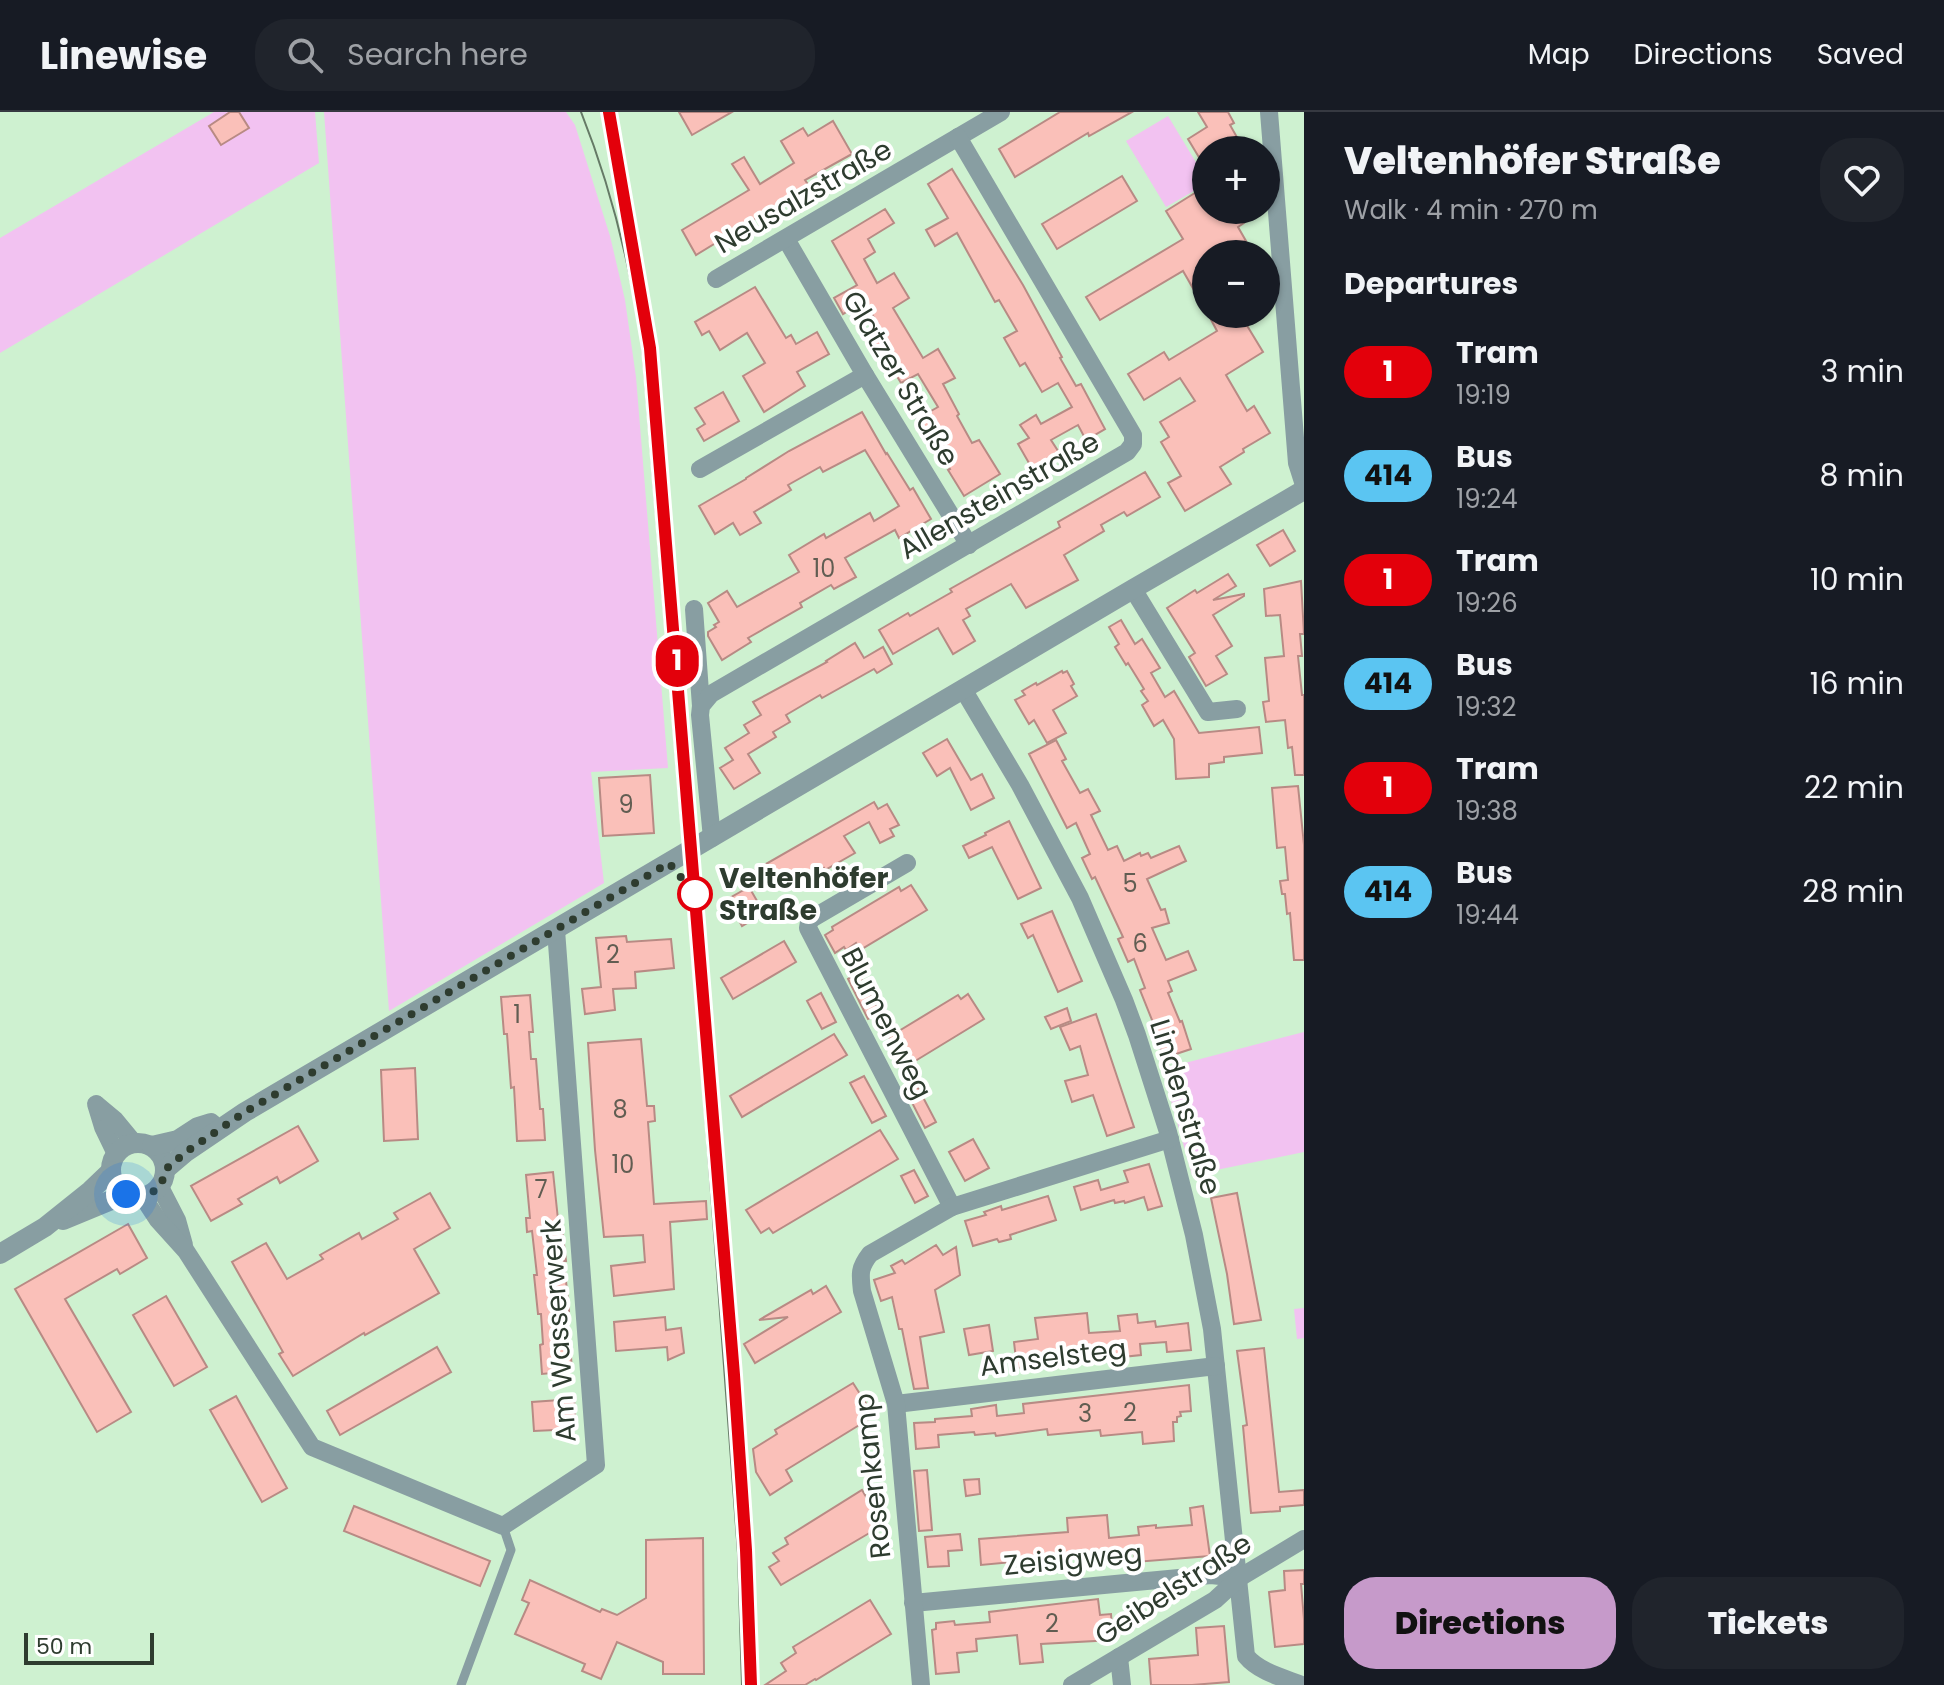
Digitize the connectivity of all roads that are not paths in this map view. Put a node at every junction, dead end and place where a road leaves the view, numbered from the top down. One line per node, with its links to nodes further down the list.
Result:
1 (1001, 112): 3 (street, Neusalzstraße)
2 (1269, 112): 8 (street)
3 (958, 137): 4 (street, Neusalzstraße); 9 (street, Allensteinstraße)
4 (786, 239): 5 (street, Neusalzstraße); 6 (street, Glatzer Straße)
5 (716, 279)
6 (865, 375): 7 (street); 9 (street, Glatzer Straße)
7 (700, 469)
8 (1304, 488): 10 (street)
9 (969, 545): 13 (street, Allensteinstraße)
10 (1133, 589): 12 (street); 14 (street)
11 (694, 609): 13 (street)
12 (963, 689): 15 (street); 19 (street, Lindenstraße)
13 (701, 706): 15 (street)
14 (1237, 709)
15 (712, 838): 17 (street)
16 (907, 863): 22 (street, Blumenweg)
17 (556, 930): 18 (street); 27 (street, Am Wasserwerk)
18 (245, 1112): 20 (street); 21 (street)
19 (1172, 1133): 22 (street, Rosenkamp); 25 (street, Lindenstraße)
20 (128, 1154): 21 (street); 21 (street); 23 (street)
21 (148, 1187): 23 (street); 27 (street)
22 (952, 1207): 26 (street, Rosenkamp)
23 (45, 1227): 24 (street)
24 (0, 1254)
25 (1216, 1366): 26 (street, Amselsteg); 29 (street, Lindenstraße)
26 (896, 1404): 30 (street, Rosenkamp)
27 (503, 1526): 33 (lane)
28 (1304, 1539): 29 (street, Geibelstraße)
29 (1239, 1578): 30 (street, Zeisigweg); 31 (street, Geibelstraße); 32 (street, Lindenstraße)
30 (913, 1603): 34 (street, Rosenkamp)
31 (1119, 1657): 35 (street, Geibelstraße); 36 (street)
32 (1281, 1681): 37 (street)
33 (461, 1685)
34 (921, 1685)
35 (1072, 1685)
36 (1122, 1685)
37 (1302, 1685)

